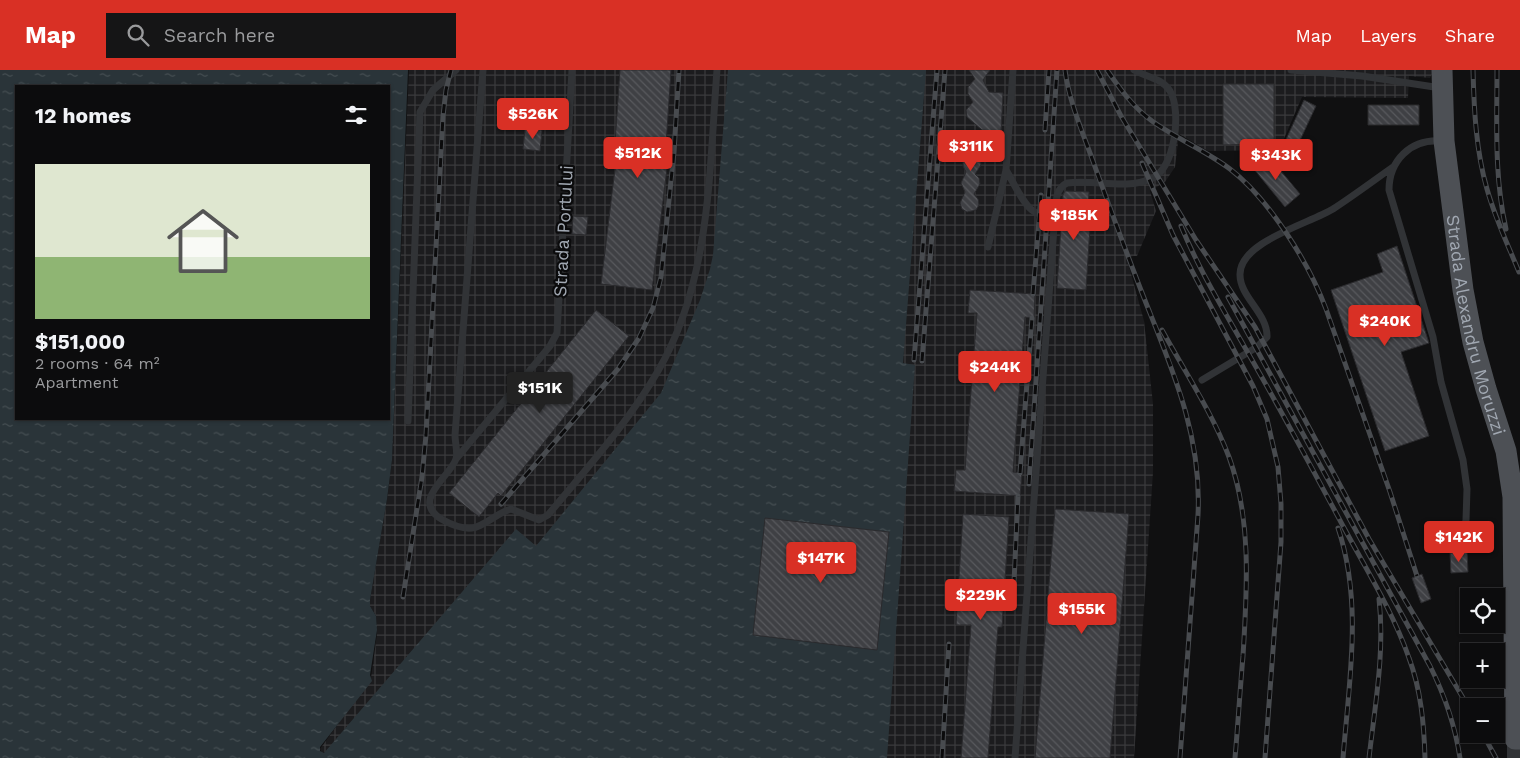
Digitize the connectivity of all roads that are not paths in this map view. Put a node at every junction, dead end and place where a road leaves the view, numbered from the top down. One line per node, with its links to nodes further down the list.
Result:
1 (456, 70): 16 (lane)
2 (483, 70): 17 (lane)
3 (572, 70): 17 (lane, Strada Portului)
4 (717, 70): 17 (lane)
5 (1013, 70): 12 (lane)
6 (1134, 70): 13 (lane)
7 (1291, 70): 8 (lane)
8 (1362, 73): 9 (lane)
9 (1442, 79): 10 (main road, Strada Alexandru Moruzzi)
10 (1444, 141): 11 (lane); 19 (main road, Strada Alexandru Moruzzi)
11 (1393, 167): 15 (lane); 18 (lane)
12 (1006, 170): 13 (lane); 14 (lane)
13 (1055, 214): 20 (lane)
14 (988, 247)
15 (1202, 380)
16 (408, 421)
17 (456, 459)
18 (1462, 544)
19 (1517, 745)
20 (1015, 758)

